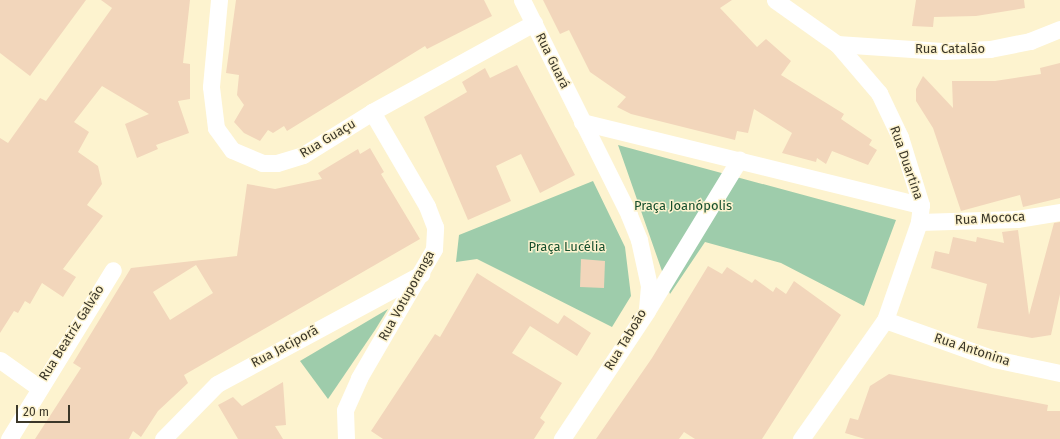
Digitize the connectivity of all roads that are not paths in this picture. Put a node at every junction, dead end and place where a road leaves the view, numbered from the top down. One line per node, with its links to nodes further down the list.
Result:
1 (219, 0): 7 (street, Rua Guaçu)
2 (522, 0): 4 (street, Rua Guará)
3 (775, 0): 6 (street, Rua Duartina)
4 (534, 23): 7 (street, Rua Guaçu); 8 (street, Rua Guará)
5 (1060, 28): 6 (street, Rua Catalão)
6 (837, 44): 10 (street, Rua Duartina)
7 (372, 112): 14 (street, Rua Votuporanga)
8 (582, 122): 9 (street); 15 (street, Rua Taboão)
9 (739, 160): 10 (street); 15 (street)
10 (921, 205): 12 (street, Rua Duartina)
11 (1060, 212): 12 (street, Rua Mococa)
12 (920, 222): 16 (street, Rua Duartina)
13 (113, 270): 19 (street, Rua Beatriz Galvão)
14 (421, 274): 22 (street, Rua Jaciporã); 23 (street, Rua Votuporanga)
15 (647, 311): 24 (street, Rua Taboão)
16 (885, 320): 18 (street, Rua Antonina); 20 (street, Rua Duartina)
17 (0, 360): 19 (street)
18 (1060, 373)
19 (38, 387): 21 (street, Rua Beatriz Galvão)
20 (804, 437)
21 (9, 439)
22 (163, 439)
23 (346, 439)
24 (562, 439)

